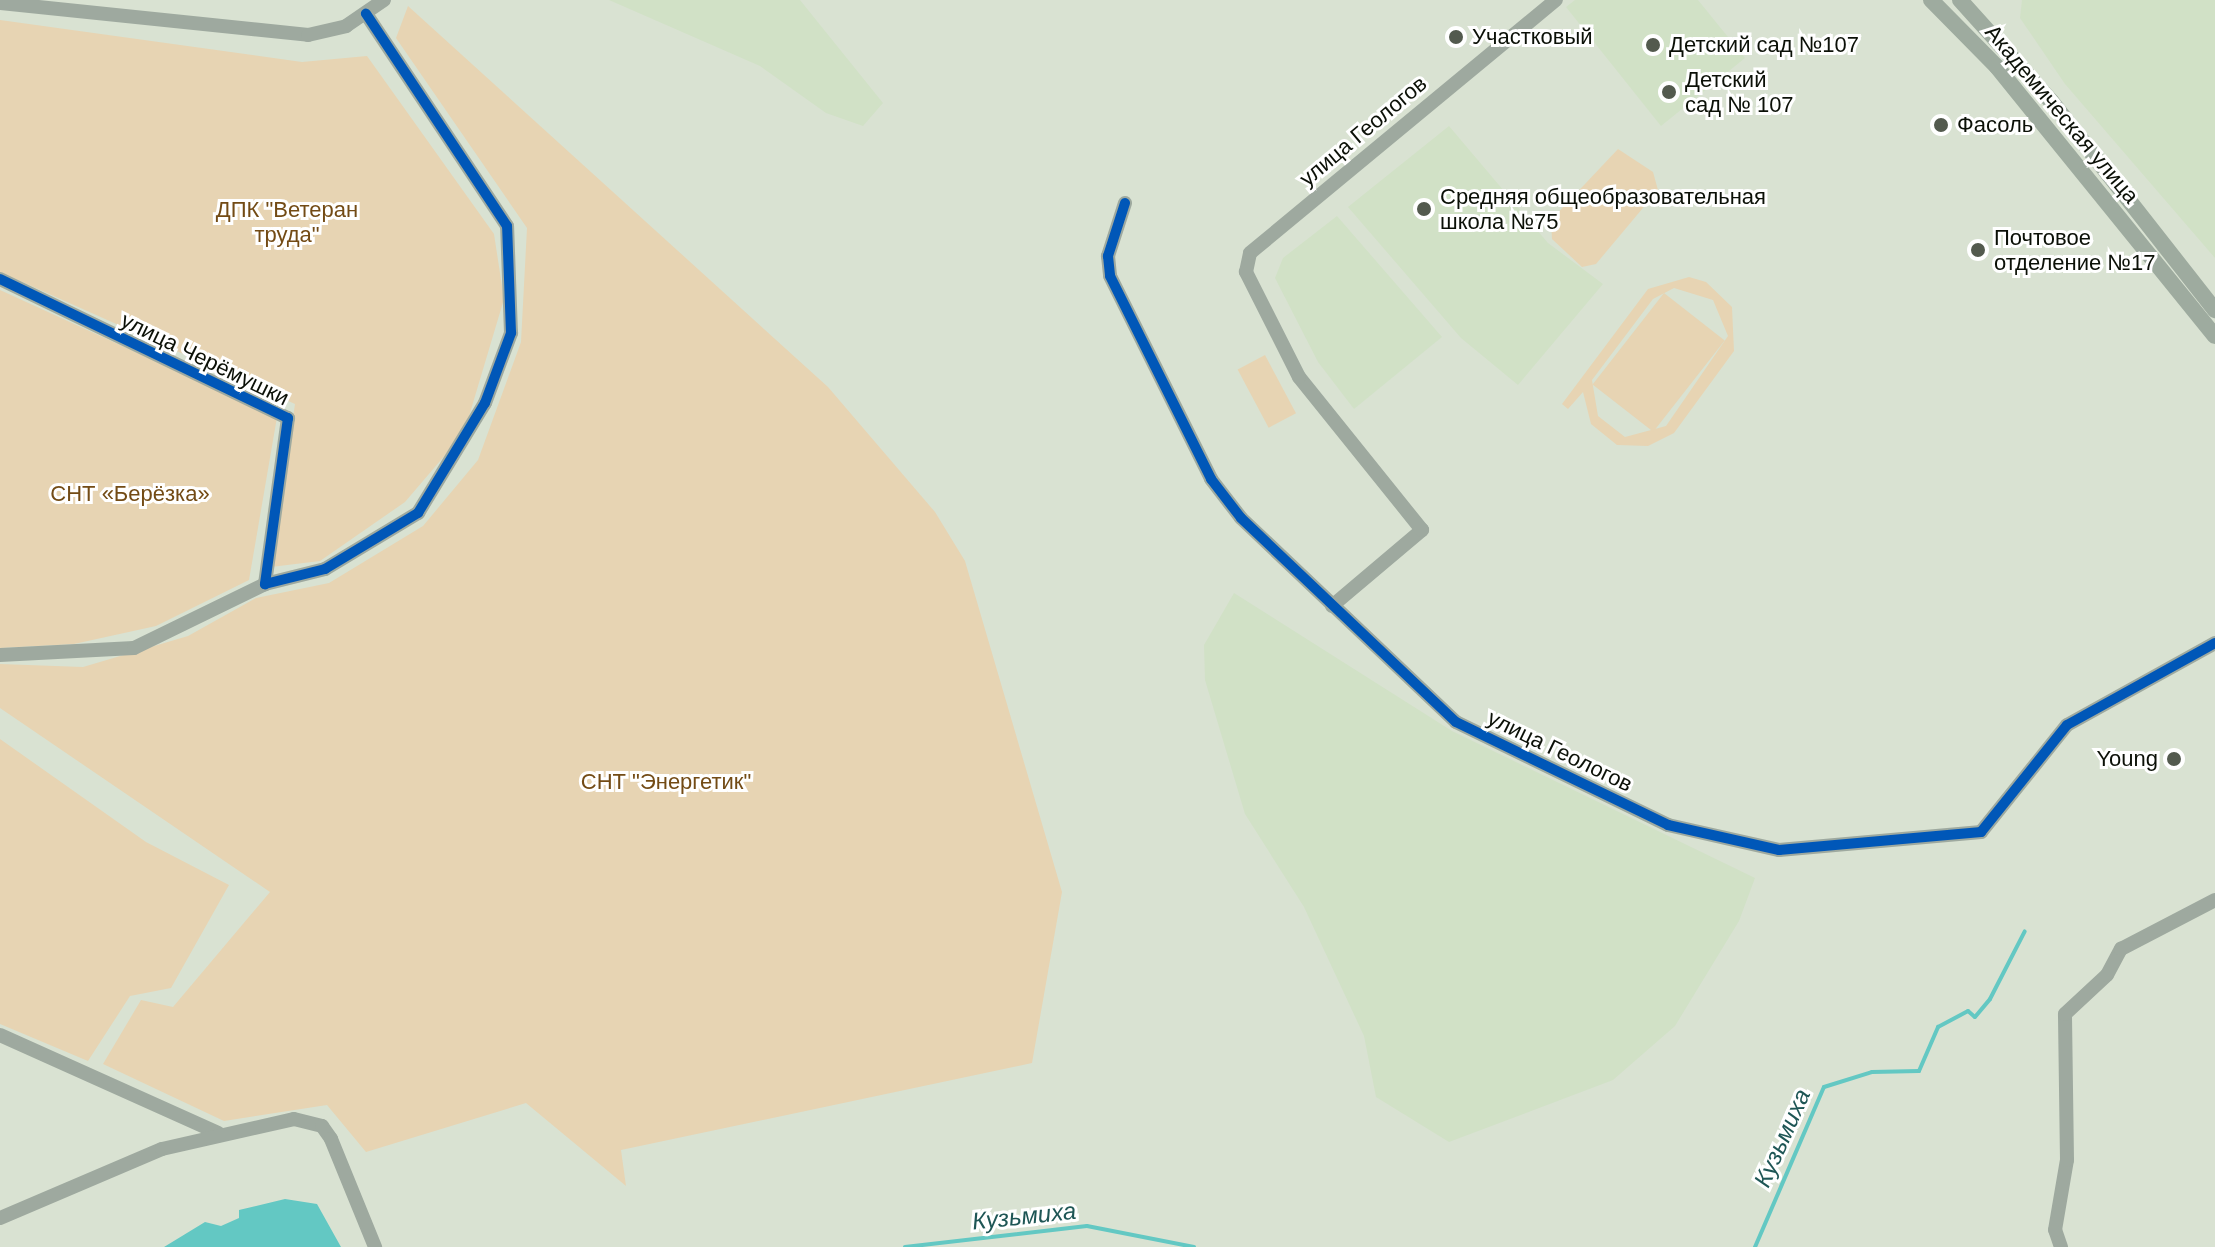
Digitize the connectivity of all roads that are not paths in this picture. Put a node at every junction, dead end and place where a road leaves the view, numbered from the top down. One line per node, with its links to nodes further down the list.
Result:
1 (384, 0): 6 (street)
2 (1556, 0): 12 (street, улица Геологов)
3 (1931, 0): 10 (main road, Академическая улица)
4 (1960, 0): 9 (main road)
5 (0, 3): 6 (street)
6 (366, 14): 11 (street)
7 (1125, 203): 12 (street, улица Геологов)
8 (0, 279): 11 (street, улица Черёмушки)
9 (2215, 310)
10 (2215, 336)
11 (265, 584): 14 (street)
12 (1332, 606): 13 (street, улица Геологов)
13 (2215, 643)
14 (0, 655)
15 (2215, 900): 20 (street)
16 (0, 1035): 17 (street)
17 (218, 1133): 18 (street); 19 (street)
18 (0, 1218)
19 (375, 1247)
20 (2061, 1247)

